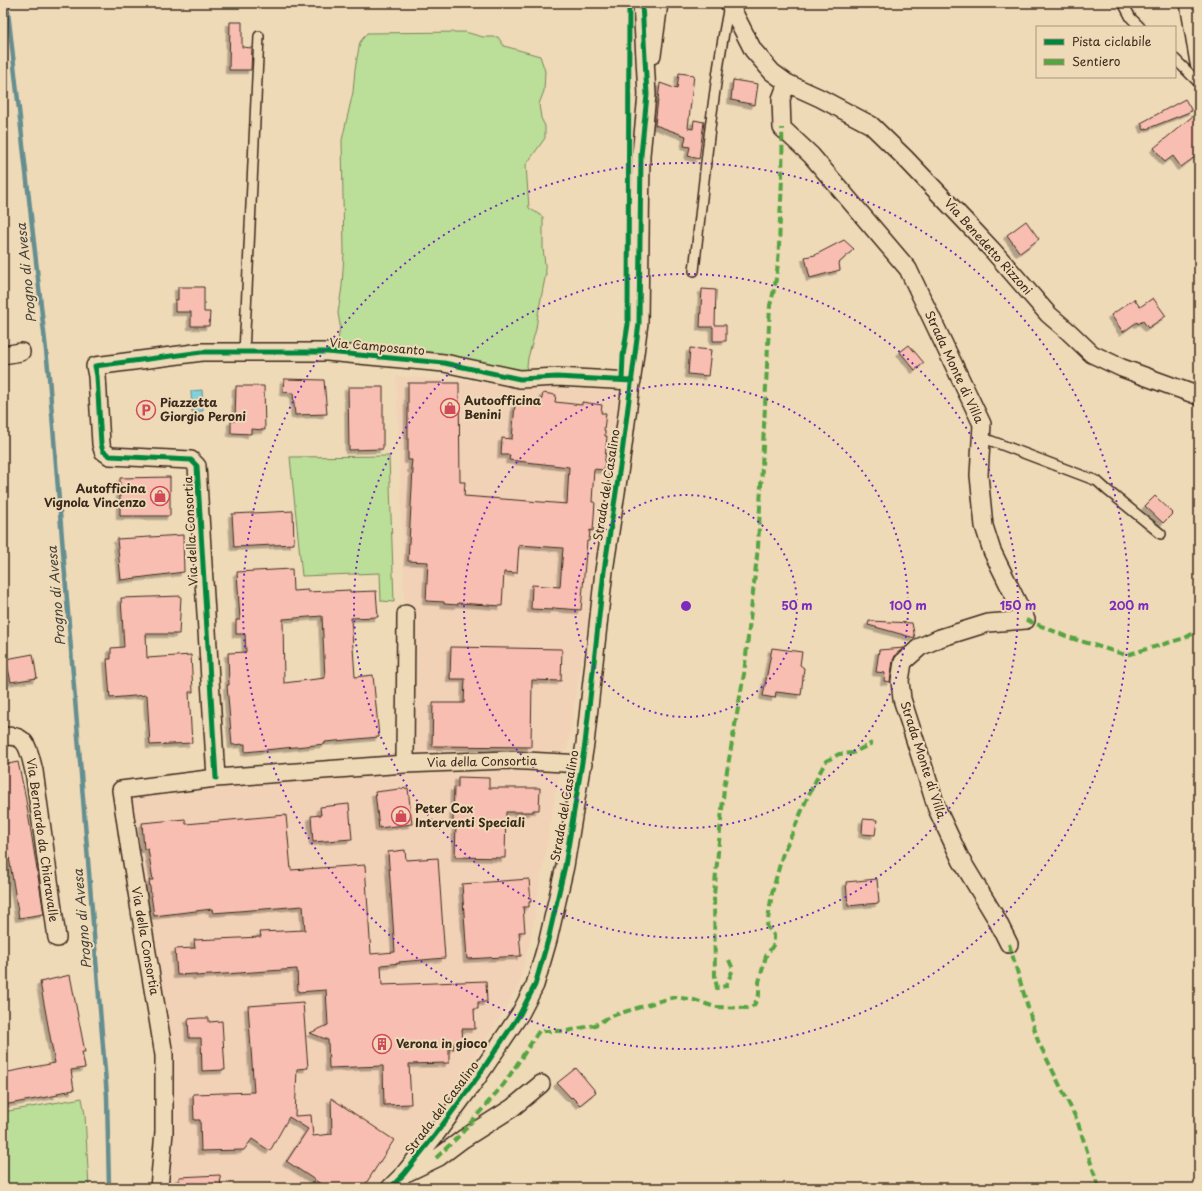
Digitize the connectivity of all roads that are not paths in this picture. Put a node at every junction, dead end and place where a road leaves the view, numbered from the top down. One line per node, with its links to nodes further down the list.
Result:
1 (642, 3): 12 (street)
2 (659, 3): 12 (street)
3 (729, 3): 10 (street); 13 (lane)
4 (1123, 3): 6 (lane)
5 (1189, 3): 9 (street)
6 (1139, 26)
7 (259, 36): 15 (lane)
8 (1176, 60): 11 (lane)
9 (1199, 63)
10 (787, 83): 19 (street, Via Benedetto Rizzoni); 20 (street, Strada Monte di Villa)
11 (1199, 83)
12 (647, 95): 18 (street, Strada del Casalino)
13 (694, 271)
14 (22, 352): 16 (street)
15 (244, 353): 17 (street, Via Camposanto); 18 (street, Via Camposanto)
16 (3, 355)
17 (95, 366): 26 (street, Via della Consortia)
18 (632, 380): 25 (street, Strada del Casalino)
19 (1199, 396)
20 (981, 437): 21 (lane); 28 (street, Strada Monte di Villa)
21 (1161, 534)
22 (406, 614): 24 (street)
23 (3, 737): 27 (street, Via Bernardo da Chiaravalle)
24 (405, 764): 25 (street, Via della Consortia); 26 (street, Via della Consortia)
25 (582, 764): 30 (street, Strada del Casalino)
26 (216, 778): 31 (street, Via della Consortia)
27 (56, 938)
28 (1009, 944)
29 (541, 1084): 30 (street, Strada del Casalino)
30 (404, 1174): 32 (street, Strada del Casalino)
31 (159, 1188)
32 (390, 1188)

